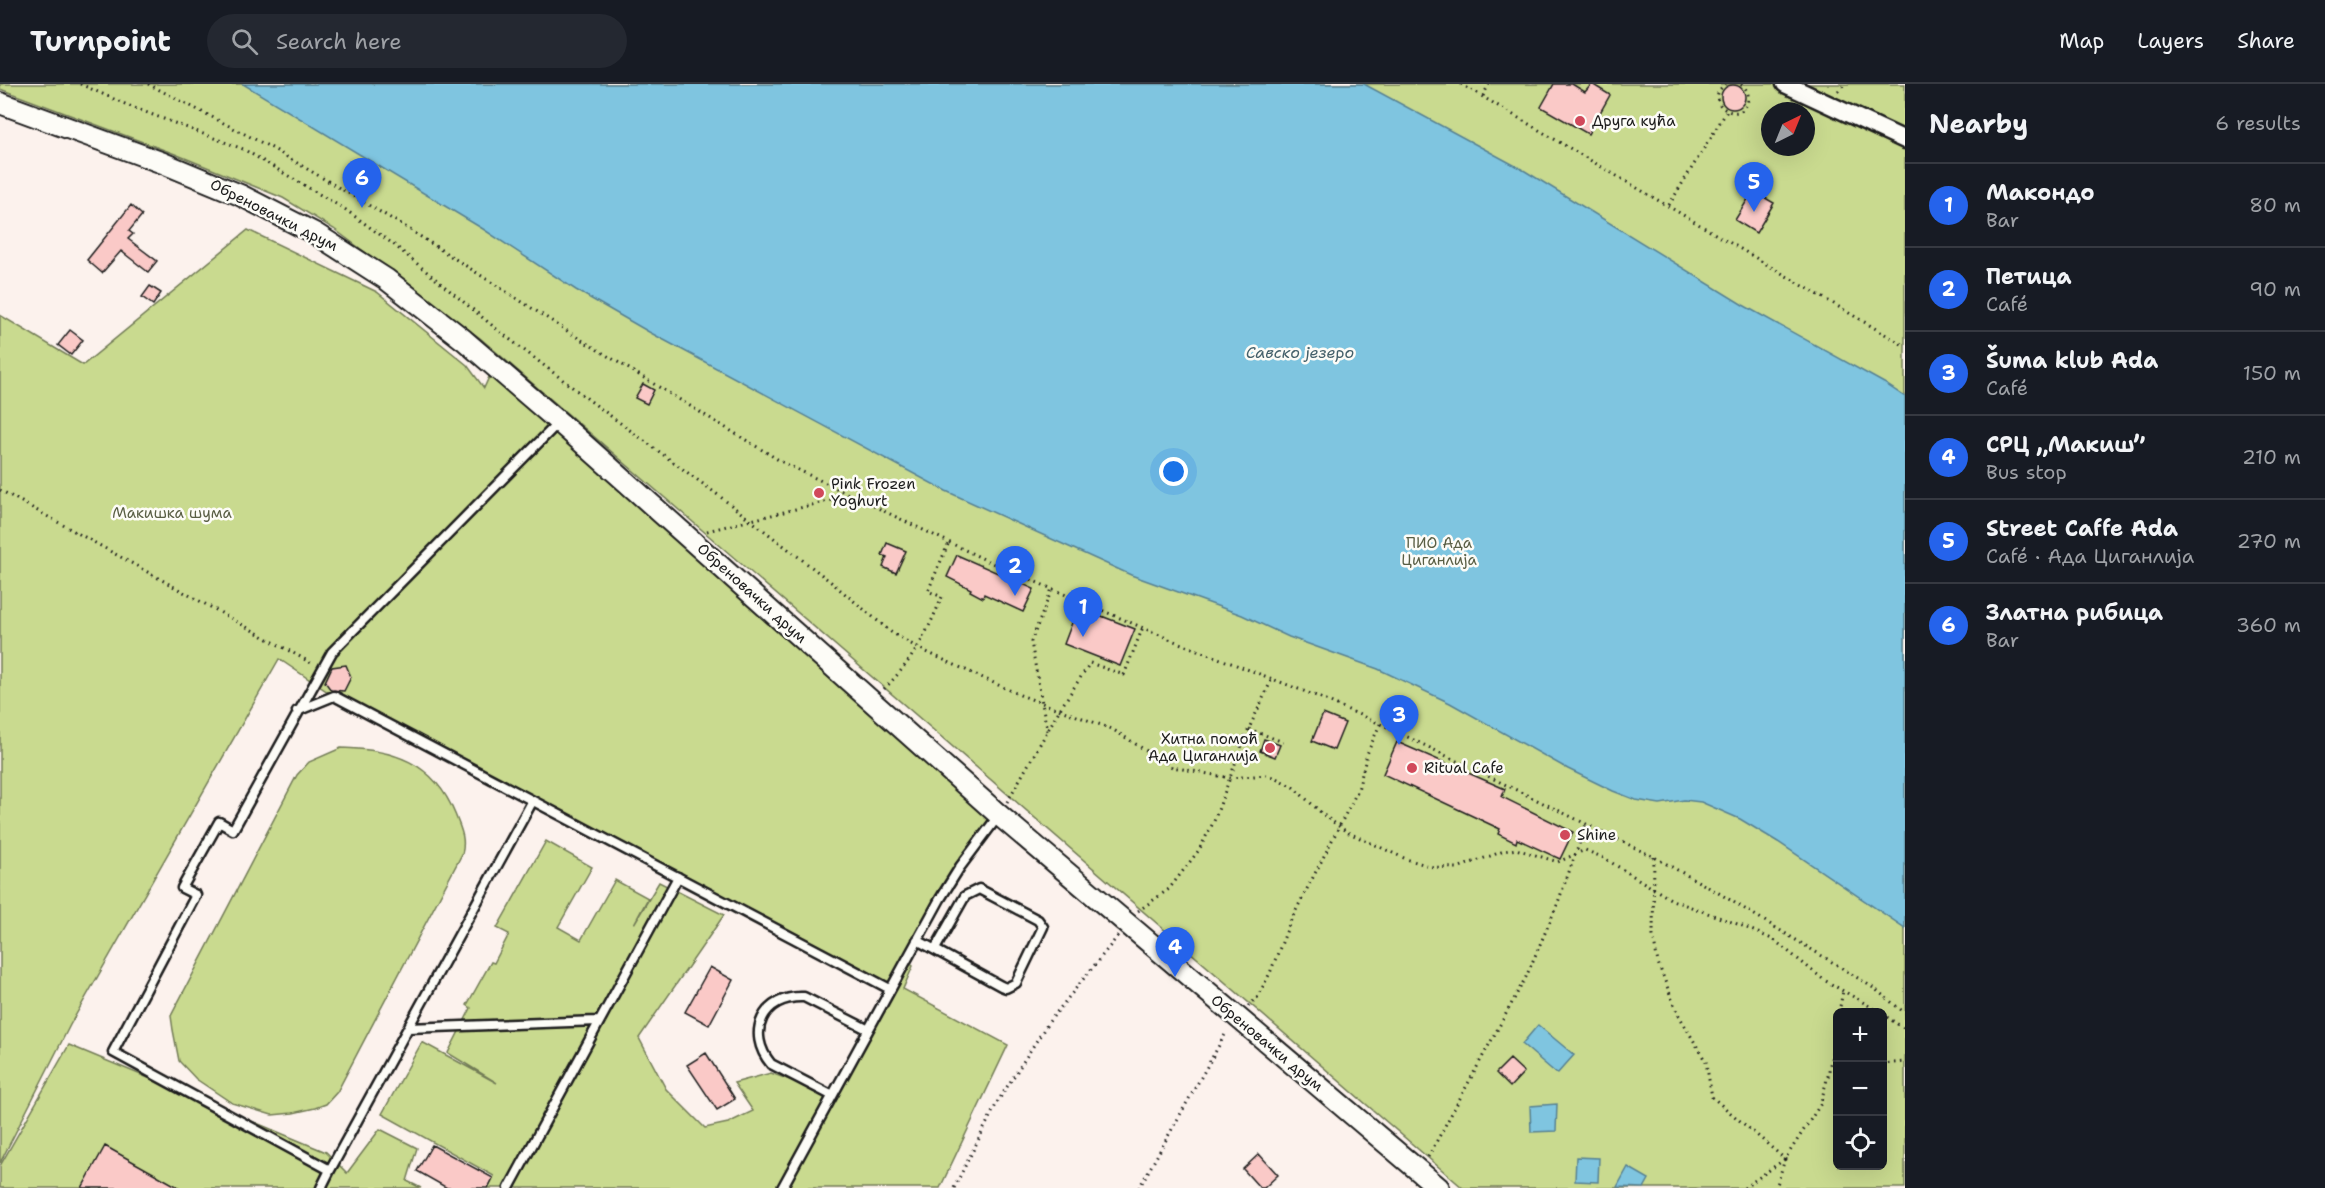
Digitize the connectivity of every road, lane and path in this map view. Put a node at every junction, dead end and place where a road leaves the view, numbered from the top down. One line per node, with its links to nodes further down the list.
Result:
1 (80, 84): 17 (path)
2 (148, 84): 16 (path)
3 (1461, 84): 8 (path)
4 (1489, 84): 8 (path)
5 (1726, 84): 10 (path)
6 (1740, 84): 10 (path)
7 (1785, 84): 11 (street)
8 (1483, 96): 12 (path)
9 (0, 103): 14 (street, Обреновачки друм)
10 (1727, 111): 12 (path)
11 (1905, 140)
12 (1669, 205): 13 (path)
13 (1905, 346)
14 (559, 422): 18 (street, Обреновачки друм); 23 (lane)
15 (0, 490): 23 (path)
16 (852, 495): 17 (path); 19 (path)
17 (750, 520): 18 (path); 22 (path)
18 (688, 537): 25 (street, Обреновачки друм)
19 (949, 542): 20 (path); 22 (path)
20 (1052, 589): 21 (path); 26 (path)
21 (1143, 627): 24 (path); 27 (path)
22 (918, 648): 25 (path); 26 (path)
23 (322, 668): 28 (lane)
24 (1272, 679): 29 (path); 30 (path)
25 (872, 701): 35 (street, Обреновачки друм)
26 (1041, 702): 27 (path); 31 (path)
27 (1060, 709): 31 (path); 33 (path)
28 (297, 711): 34 (lane); 64 (lane)
29 (1380, 724): 36 (path); 37 (path)
30 (1249, 729): 32 (path); 33 (path)
31 (1047, 732): 35 (path)
32 (1283, 742)
33 (1230, 778): 37 (path); 42 (path)
34 (532, 802): 40 (lane); 54 (lane)
35 (999, 815): 42 (street, Обреновачки друм); 43 (lane)
36 (1586, 825): 38 (path); 39 (path)
37 (1338, 826): 38 (path); 47 (path)
38 (1576, 854): 41 (path); 65 (path)
39 (1654, 857): 41 (path); 50 (path)
40 (678, 877): 45 (lane); 53 (lane)
41 (1652, 886): 46 (path); 63 (path)
42 (1124, 922): 51 (street, Обреновачки друм); 69 (path)
43 (917, 940): 44 (lane); 45 (lane)
44 (935, 950): 44 (lane)
45 (890, 989): 55 (lane)
46 (1843, 991): 48 (path); 49 (path)
47 (1257, 998)
48 (1840, 1008)
49 (1872, 1008)
50 (1905, 1013)
51 (1235, 1017): 65 (street, Обреновачки друм); 70 (path)
52 (1887, 1017): 56 (path)
53 (598, 1021): 54 (lane); 67 (lane)
54 (408, 1028): 64 (lane)
55 (867, 1029): 62 (lane); 62 (lane)
56 (1905, 1029)
57 (1833, 1048): 61 (path)
58 (1905, 1062): 59 (path)
59 (1887, 1064)
60 (1833, 1075): 61 (path)
61 (1828, 1076): 63 (path)
62 (831, 1095): 68 (lane)
63 (1785, 1159): 72 (path); 73 (path)
64 (330, 1170): 66 (lane)
65 (1420, 1172): 71 (street, Обреновачки друм)
66 (321, 1188)
67 (509, 1188)
68 (782, 1188)
69 (954, 1188)
70 (1139, 1188)
71 (1439, 1188)
72 (1744, 1188)
73 (1776, 1188)

